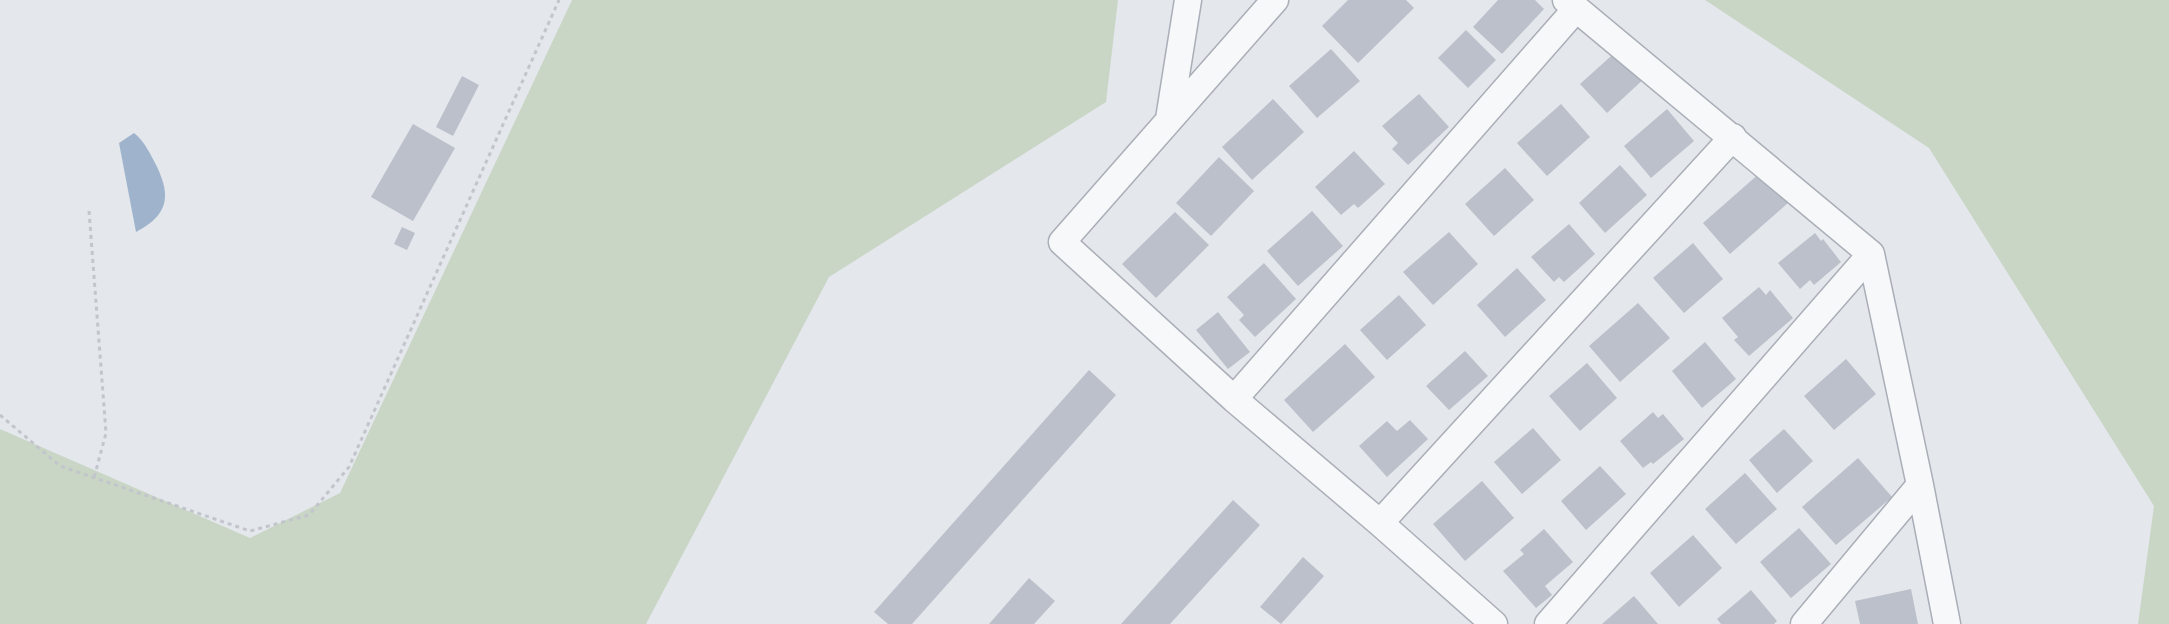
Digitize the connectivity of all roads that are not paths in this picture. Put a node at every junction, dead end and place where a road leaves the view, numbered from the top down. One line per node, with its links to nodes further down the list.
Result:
1 (1188, 0): 4 (street)
2 (1275, 0): 4 (street)
3 (1571, 4): 5 (street); 7 (street)
4 (1169, 119): 7 (street)
5 (1733, 137): 6 (street); 9 (street)
6 (1871, 254): 8 (street); 11 (street)
7 (1234, 399): 9 (street)
8 (1920, 485): 12 (street); 13 (street)
9 (1380, 522): 10 (street)
10 (1494, 624)
11 (1548, 624)
12 (1804, 624)
13 (1947, 624)

